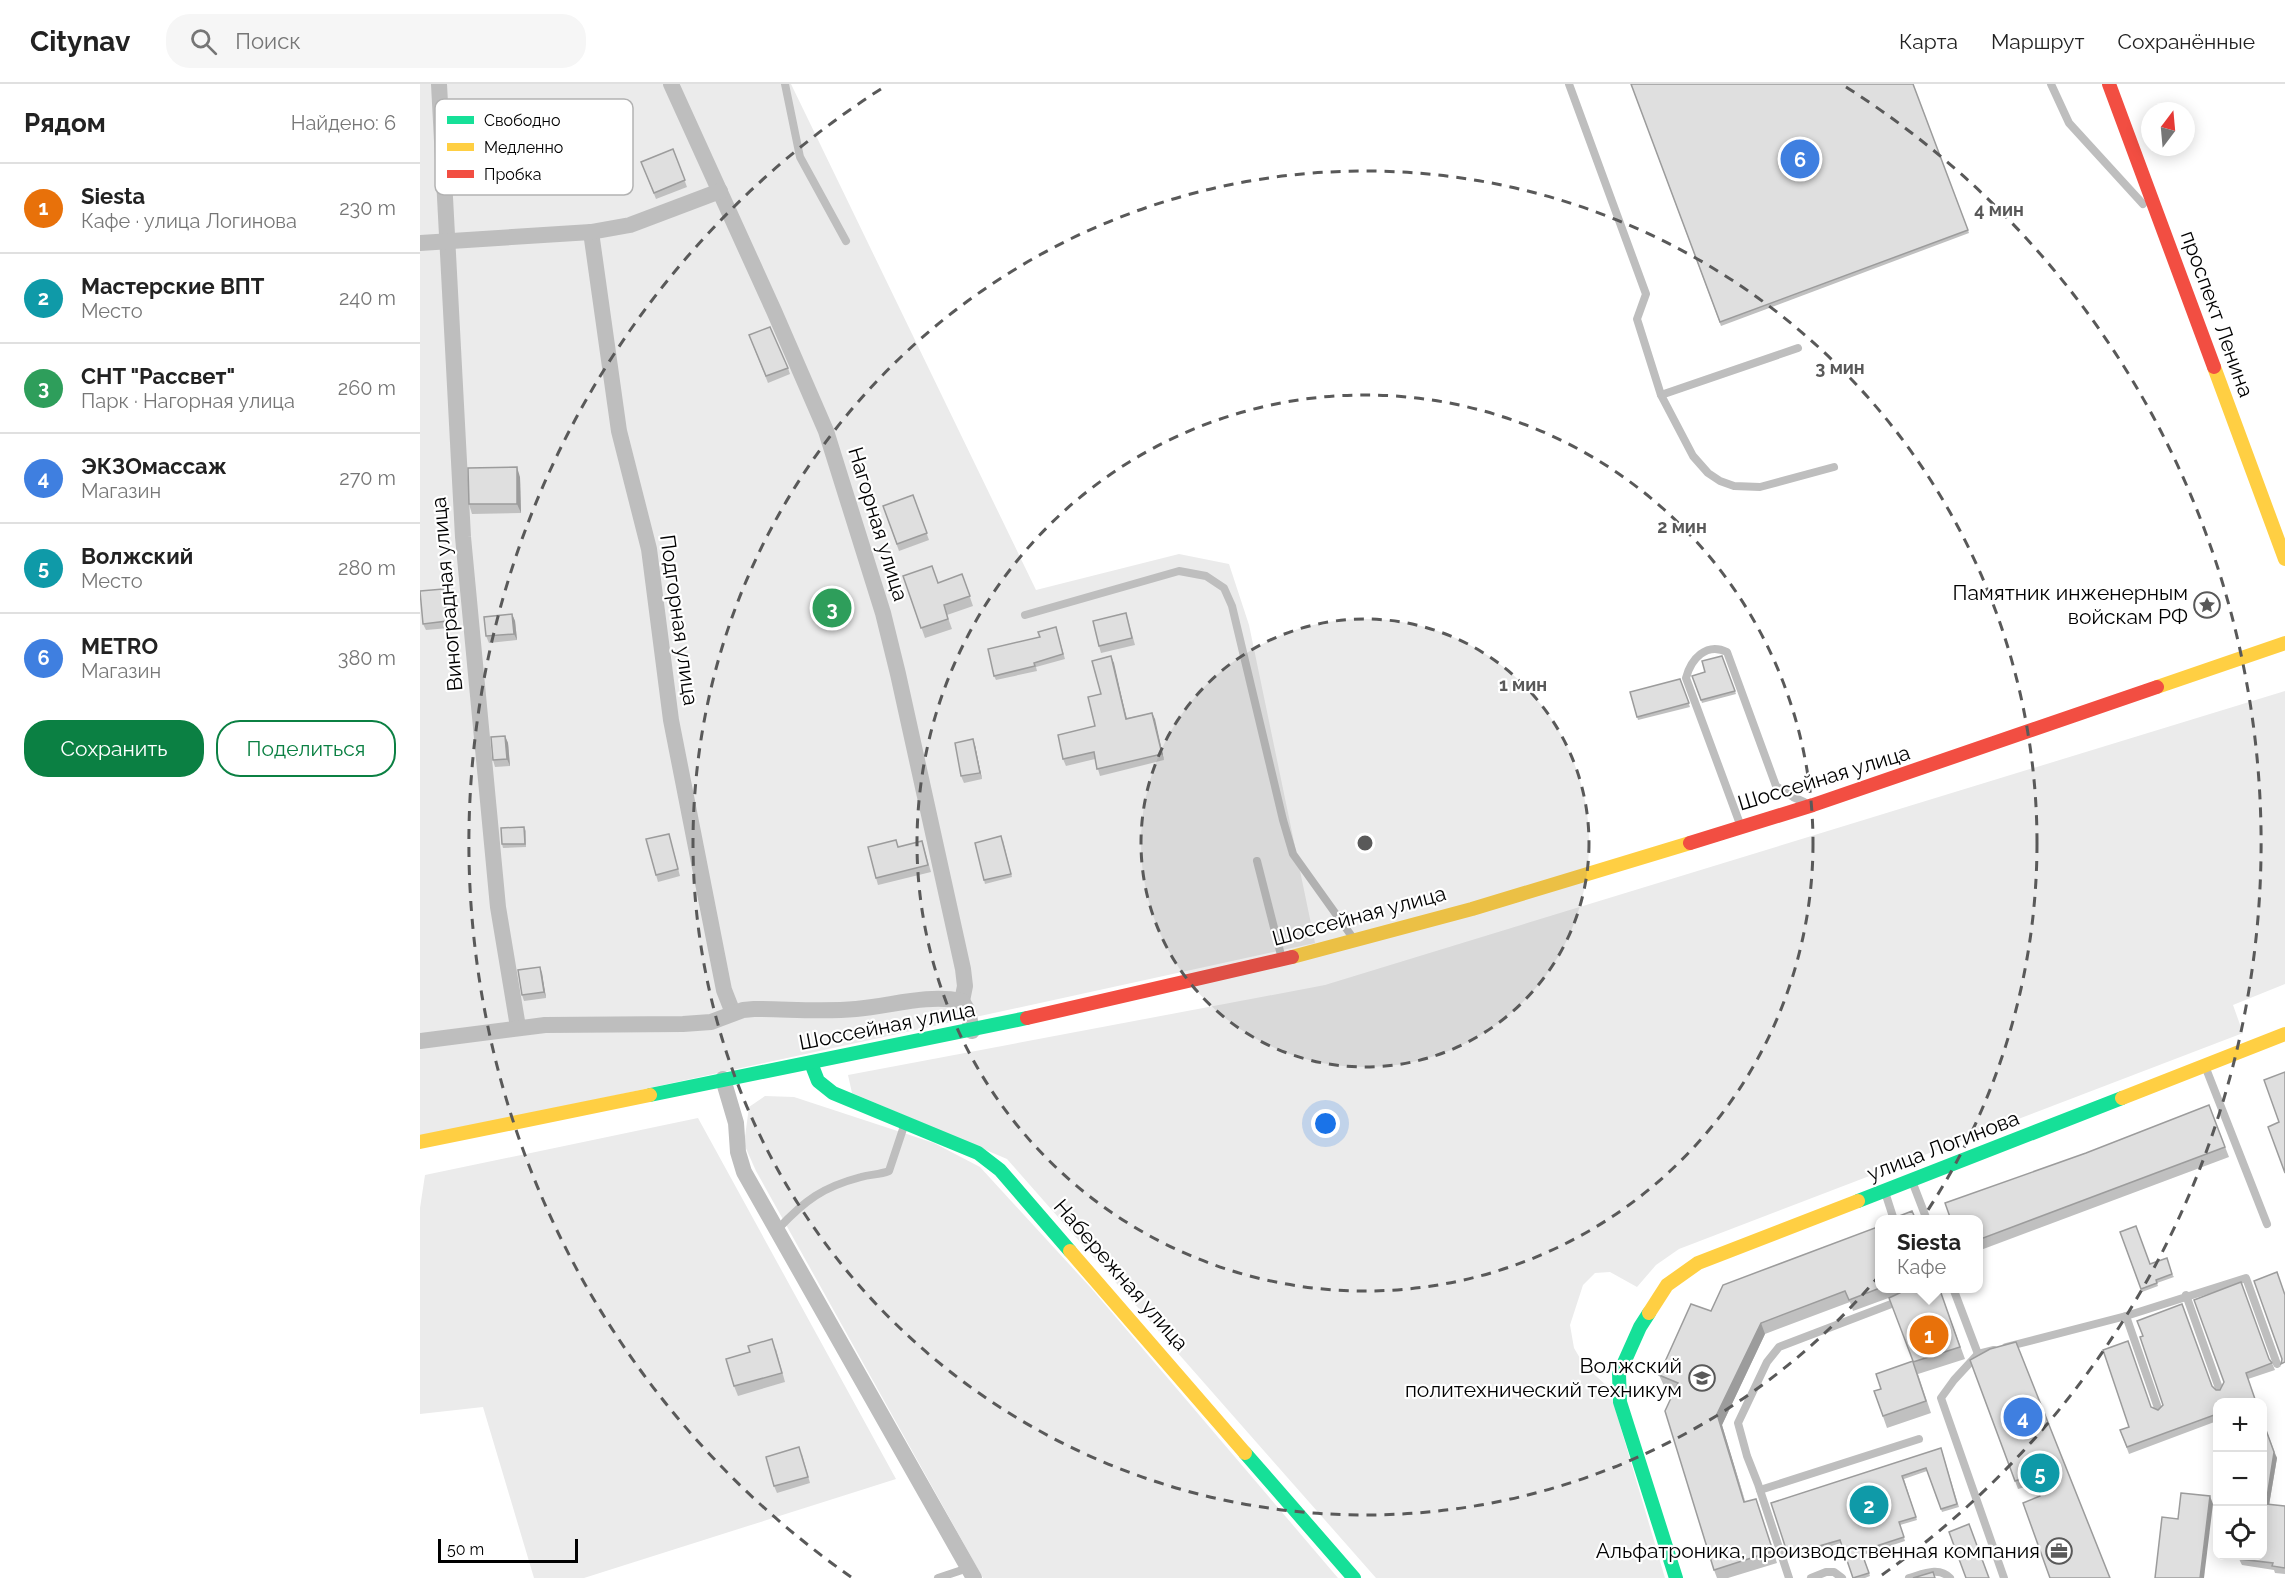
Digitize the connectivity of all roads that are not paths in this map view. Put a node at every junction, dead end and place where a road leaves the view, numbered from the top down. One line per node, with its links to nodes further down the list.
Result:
1 (439, 84): 7 (street, Виноградная улица)
2 (671, 84): 8 (street, Нагорная улица)
3 (785, 84): 12 (lane)
4 (1569, 84): 16 (lane)
5 (2051, 84): 10 (lane)
6 (2109, 84): 10 (street, проспект Ленина)
7 (440, 99)
8 (720, 191): 11 (street); 26 (street, Нагорная улица)
9 (445, 195): 13 (street, Виноградная улица)
10 (2162, 224): 18 (street, проспект Ленина)
11 (591, 232): 13 (street); 27 (street, Подгорная улица)
12 (846, 241)
13 (448, 242): 14 (street); 28 (street, Виноградная улица)
14 (420, 243)
15 (1798, 348): 16 (lane)
16 (1661, 395): 17 (lane)
17 (1834, 467)
18 (2285, 559)
19 (1025, 615): 24 (lane)
20 (2285, 643): 21 (street, Шоссейная улица)
21 (1813, 805): 22 (street, Шоссейная улица); 22 (lane)
22 (1741, 825): 24 (street, Шоссейная улица)
23 (1257, 861): 25 (lane)
24 (1354, 940): 25 (street, Шоссейная улица)
25 (1282, 959): 29 (street, Шоссейная улица)
26 (962, 1001): 27 (street); 29 (street)
27 (733, 1013): 28 (street)
28 (518, 1027): 31 (street)
29 (972, 1031): 32 (street, Шоссейная улица)
30 (2283, 1034): 33 (street, улица Логинова)
31 (420, 1041)
32 (811, 1063): 34 (street, Шоссейная улица); 35 (street, Набережная улица)
33 (2205, 1066): 37 (street, улица Логинова); 41 (lane)
34 (723, 1079): 36 (street, Шоссейная улица); 42 (street)
35 (905, 1122): 42 (lane); 55 (street, Набережная улица)
36 (420, 1142)
37 (1912, 1180): 38 (street, улица Логинова); 40 (lane)
38 (1885, 1191): 39 (lane); 56 (street, улица Логинова)
39 (1892, 1215)
40 (1925, 1215)
41 (2267, 1224)
42 (778, 1229): 53 (street)
43 (1916, 1293): 52 (lane)
44 (1955, 1293): 47 (lane)
45 (2186, 1295): 46 (lane); 48 (lane); 49 (lane)
46 (2126, 1317): 47 (lane); 50 (lane)
47 (1978, 1354): 62 (lane)
48 (2277, 1364)
49 (2220, 1391)
50 (2159, 1411)
51 (1919, 1439): 52 (lane)
52 (1760, 1490): 57 (lane)
53 (971, 1573): 54 (lane)
54 (938, 1578)
55 (1354, 1578)
56 (1676, 1578)
57 (1789, 1578)
58 (1811, 1578): 59 (lane)
59 (1842, 1578)
60 (1910, 1578): 61 (lane)
61 (1950, 1578)
62 (2004, 1578)

